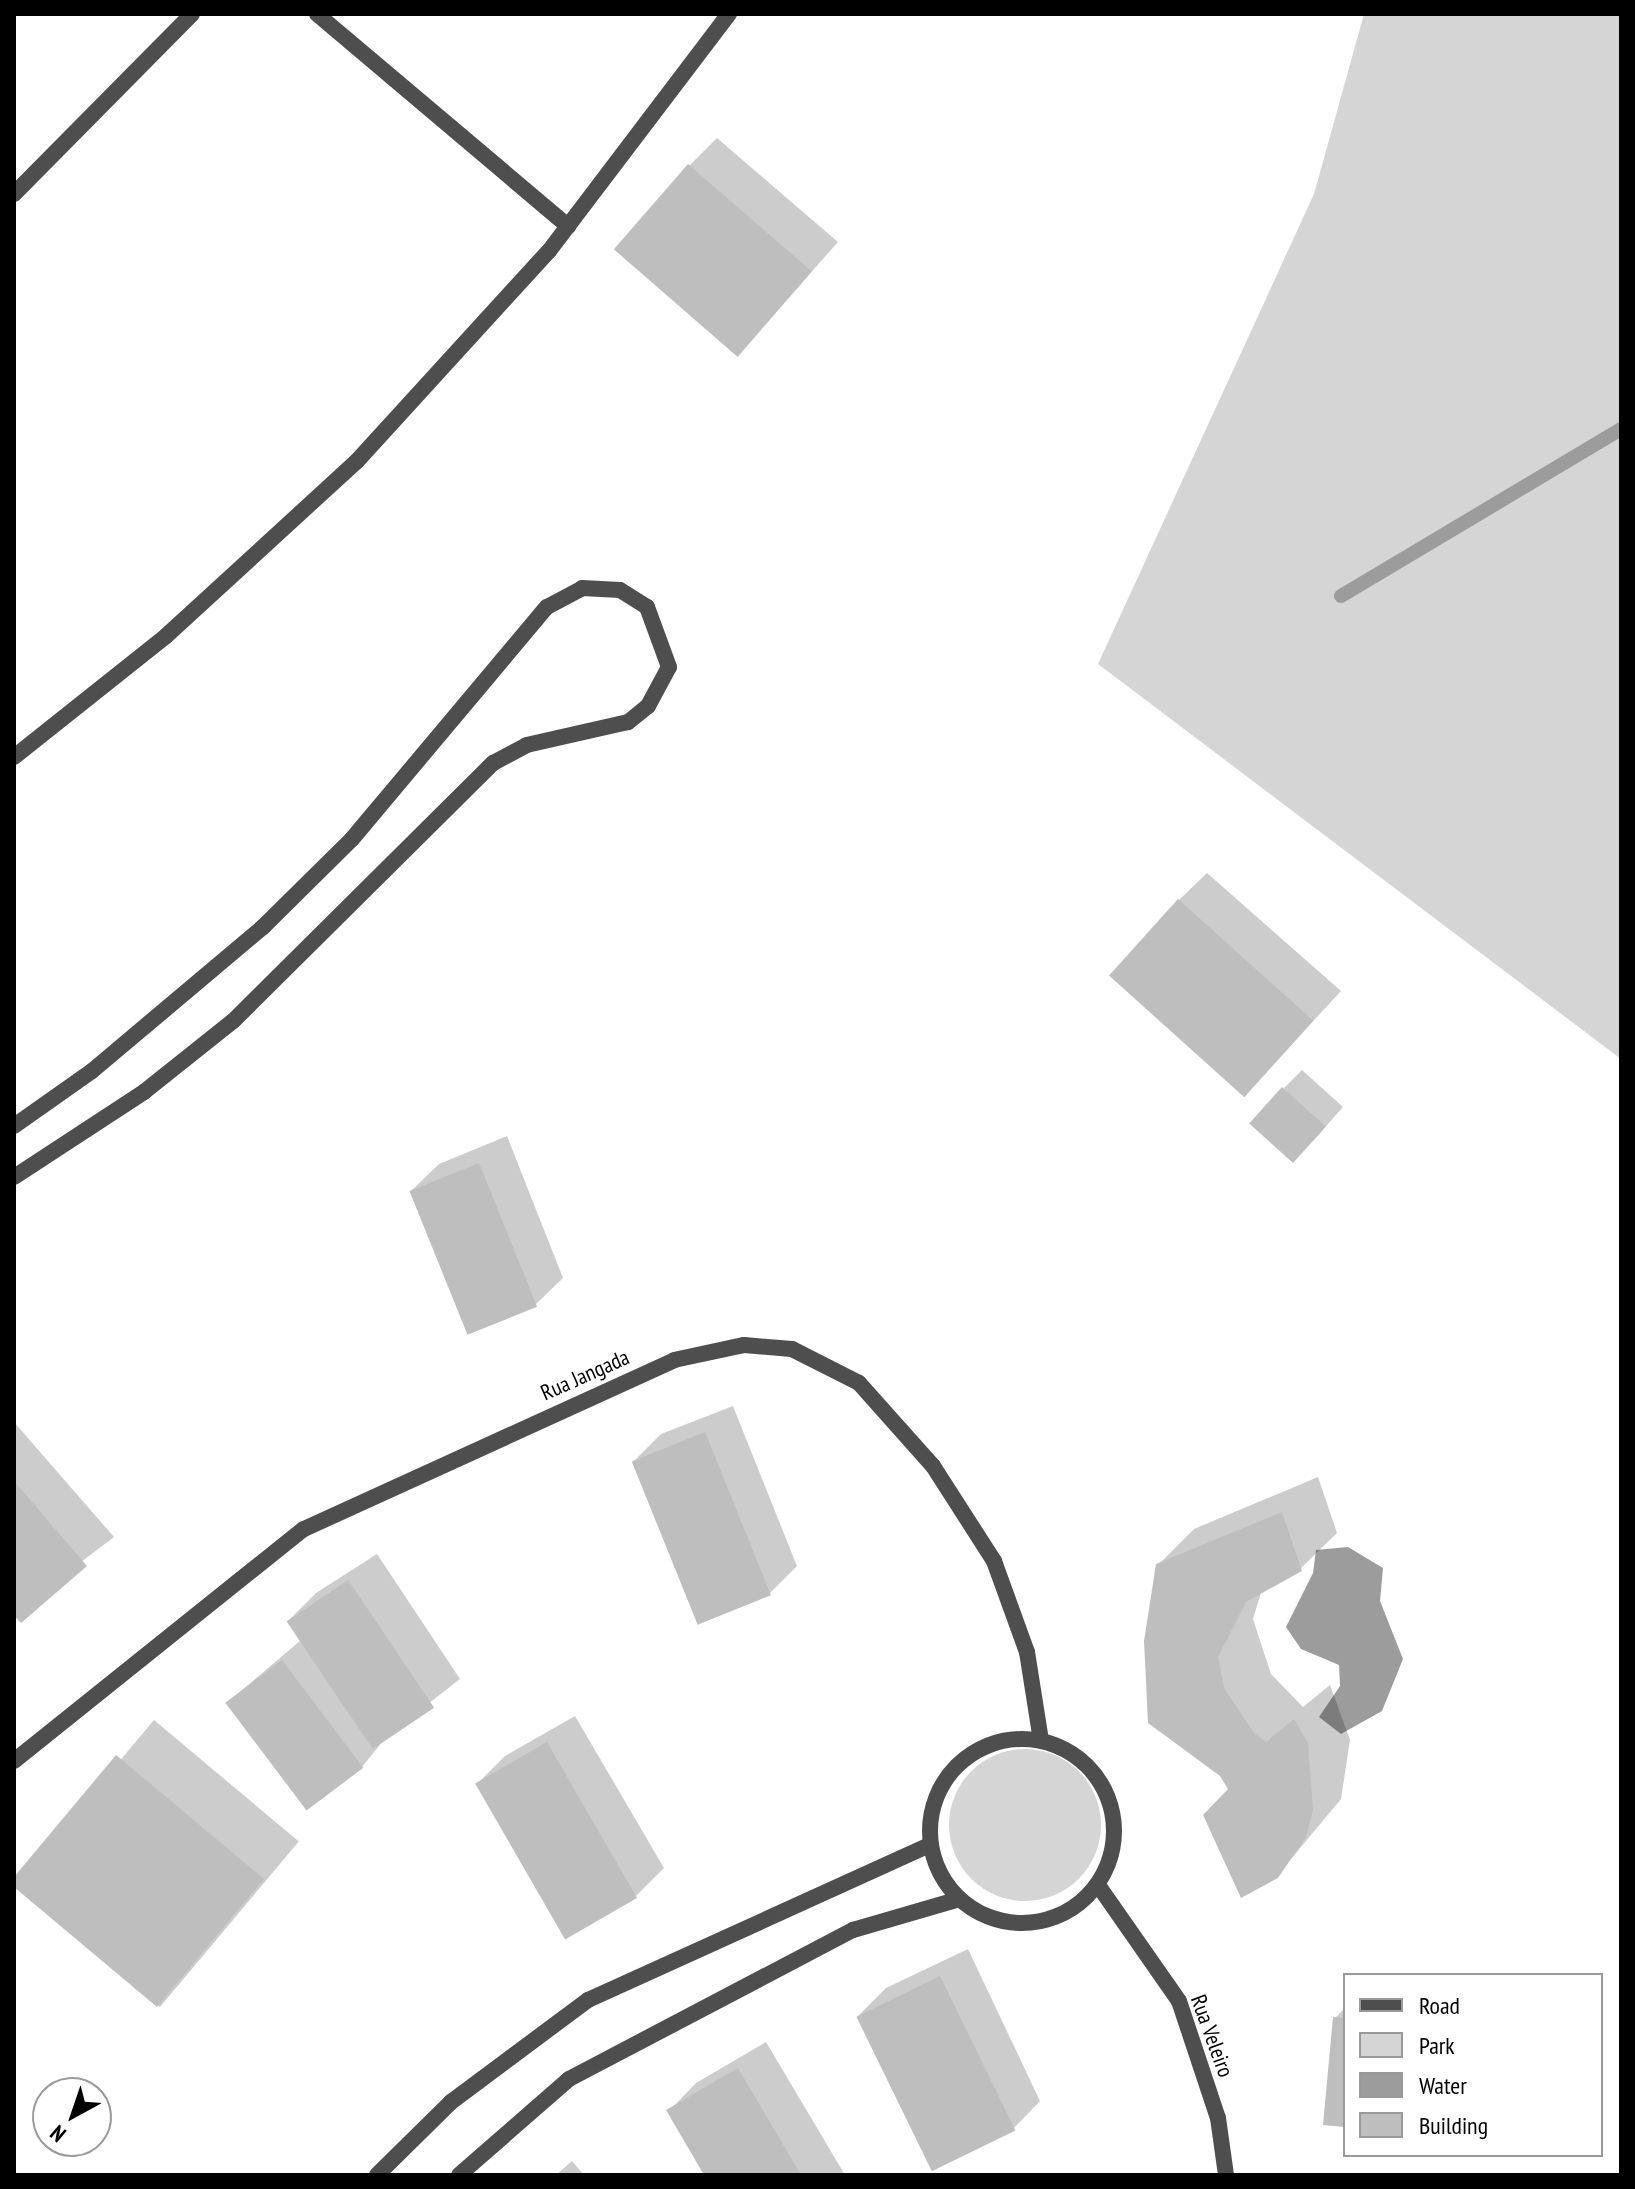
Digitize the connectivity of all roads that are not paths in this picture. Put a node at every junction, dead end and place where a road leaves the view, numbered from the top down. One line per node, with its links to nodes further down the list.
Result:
1 (192, 14): 4 (street)
2 (317, 14): 5 (street)
3 (729, 14): 5 (street)
4 (14, 194)
5 (568, 226): 6 (street)
6 (14, 757)
7 (14, 1126): 8 (street)
8 (14, 1177)
9 (1041, 1740): 10 (street, Rua Jangada); 11 (street); 12 (street)
10 (14, 1761)
11 (930, 1845): 13 (street); 14 (street)
12 (1098, 1885): 13 (street); 16 (street, Rua Veleiro)
13 (960, 1899): 15 (street)
14 (377, 2175)
15 (459, 2175)
16 (1226, 2175)

